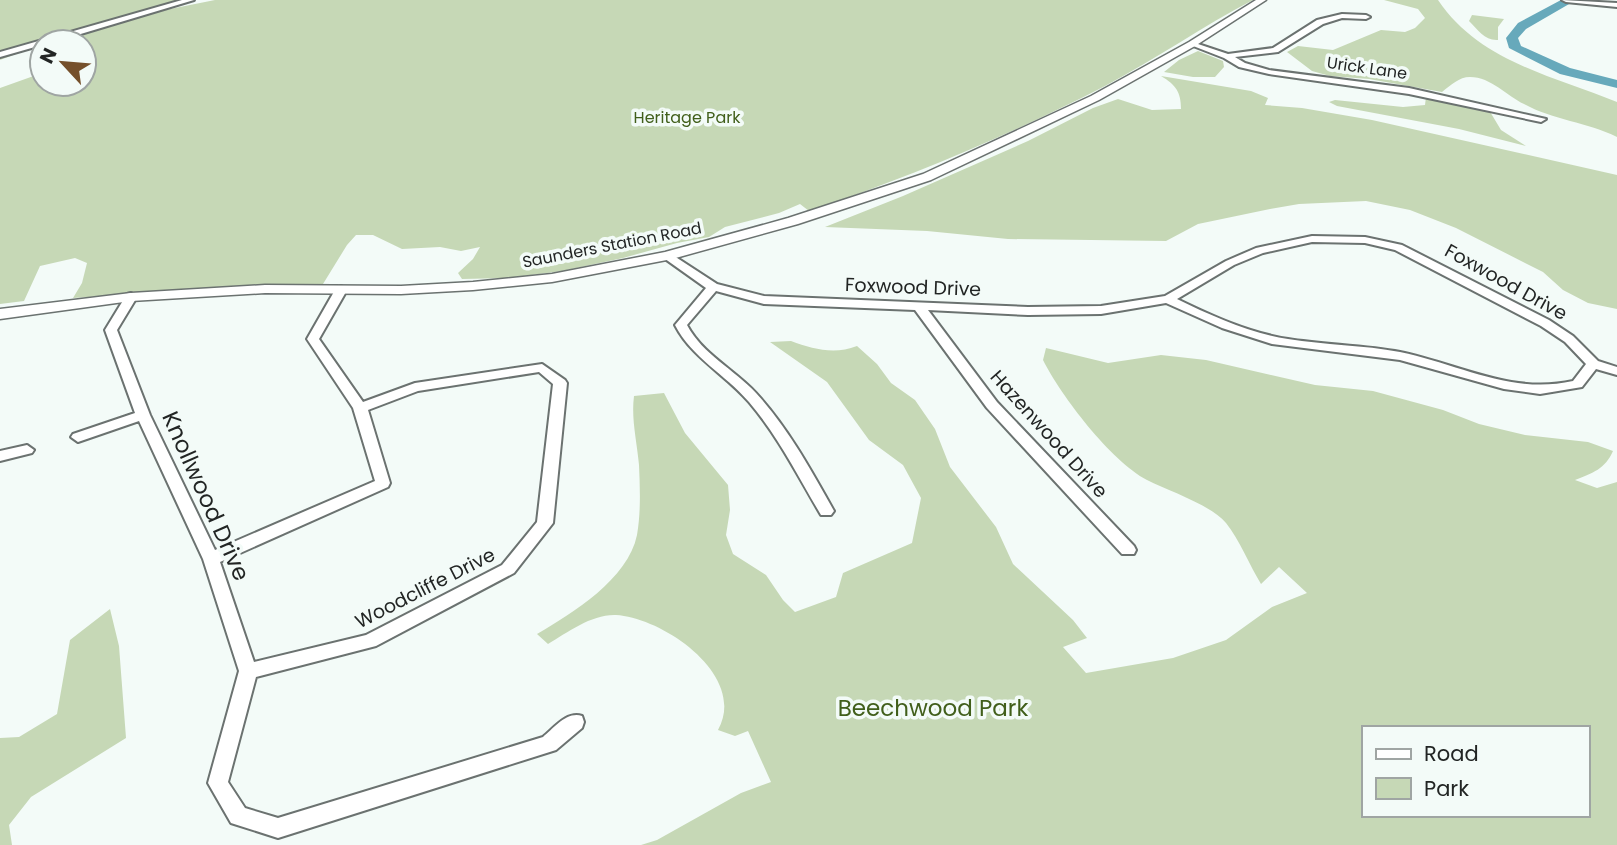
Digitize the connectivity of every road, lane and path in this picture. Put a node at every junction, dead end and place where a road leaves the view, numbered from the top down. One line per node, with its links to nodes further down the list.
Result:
1 (190, 0): 6 (street)
2 (1262, 0): 7 (street, Saunders Station Road)
3 (1566, 0): 4 (street)
4 (1617, 5)
5 (1366, 17): 10 (street)
6 (95, 28)
7 (1192, 44): 10 (street, Urick Lane); 12 (street, Saunders Station Road)
8 (28, 47): 9 (street)
9 (0, 55)
10 (1227, 56): 11 (street, Urick Lane)
11 (1541, 119)
12 (667, 256): 13 (street, Foxwood Drive); 14 (street, Saunders Station Road)
13 (713, 286): 17 (street, Foxwood Drive); 26 (street)
14 (341, 290): 15 (street, Saunders Station Road); 21 (street)
15 (131, 297): 18 (street, Saunders Station Road); 22 (street, Knollwood Drive)
16 (1168, 299): 17 (street, Foxwood Drive); 19 (street); 19 (street, Foxwood Drive)
17 (919, 307): 27 (street, Hazenwood Drive)
18 (0, 314)
19 (1593, 364): 20 (street)
20 (1617, 371)
21 (360, 408): 28 (street); 29 (street, Woodcliffe Drive)
22 (144, 415): 23 (street); 28 (street, Knollwood Drive)
23 (78, 437)
24 (26, 450): 25 (street)
25 (0, 456)
26 (826, 511)
27 (1128, 550)
28 (211, 559): 29 (street, Knollwood Drive)
29 (248, 671): 30 (street)
30 (575, 722)

